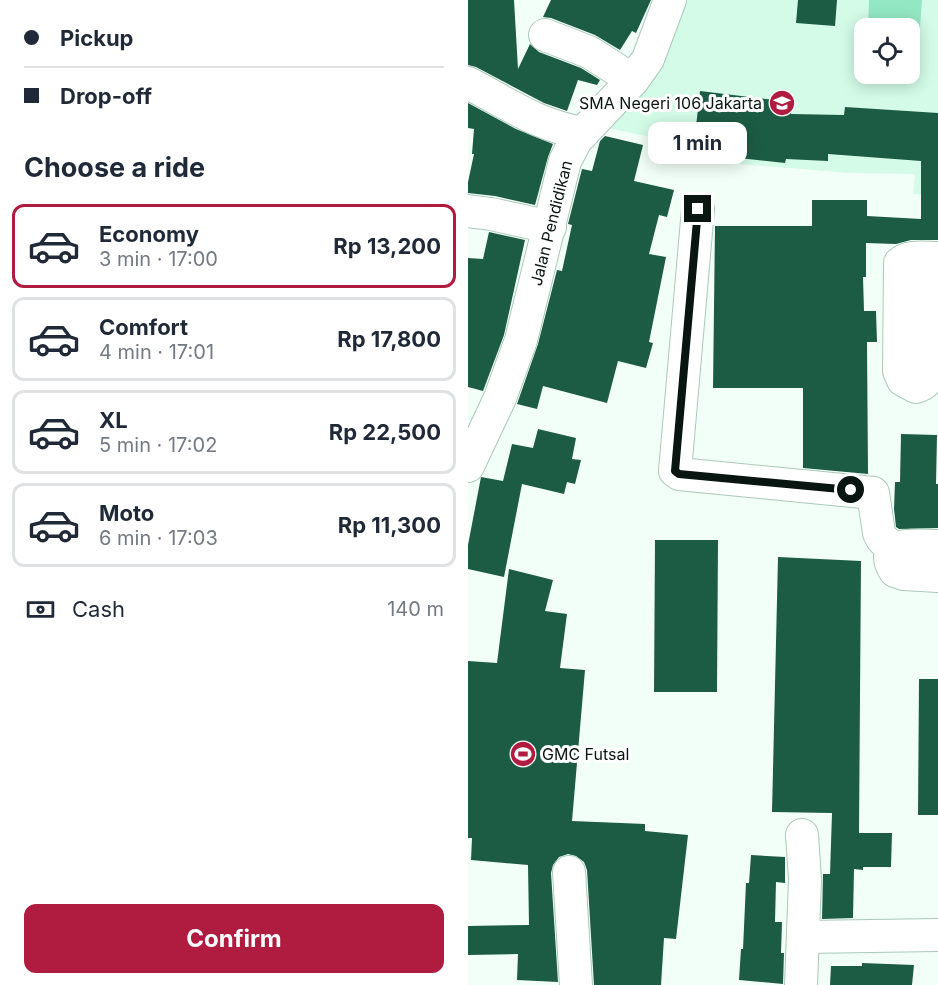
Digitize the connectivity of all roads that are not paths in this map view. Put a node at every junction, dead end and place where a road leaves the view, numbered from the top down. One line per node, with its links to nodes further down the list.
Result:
1 (670, 0): 3 (street, Jalan Pendidikan)
2 (545, 35): 3 (street)
3 (633, 80): 5 (street, Jalan Pendidikan)
4 (468, 83): 5 (street)
5 (583, 133): 8 (street, Jalan Pendidikan)
6 (698, 209): 11 (street)
7 (468, 211): 8 (street)
8 (550, 227): 9 (street, Jalan Pendidikan)
9 (468, 466)
10 (938, 546): 11 (street)
11 (895, 549): 12 (street)
12 (938, 576)
13 (802, 835): 16 (street)
14 (569, 872): 17 (street)
15 (938, 935): 16 (street)
16 (804, 937): 18 (street)
17 (576, 985)
18 (801, 985)

